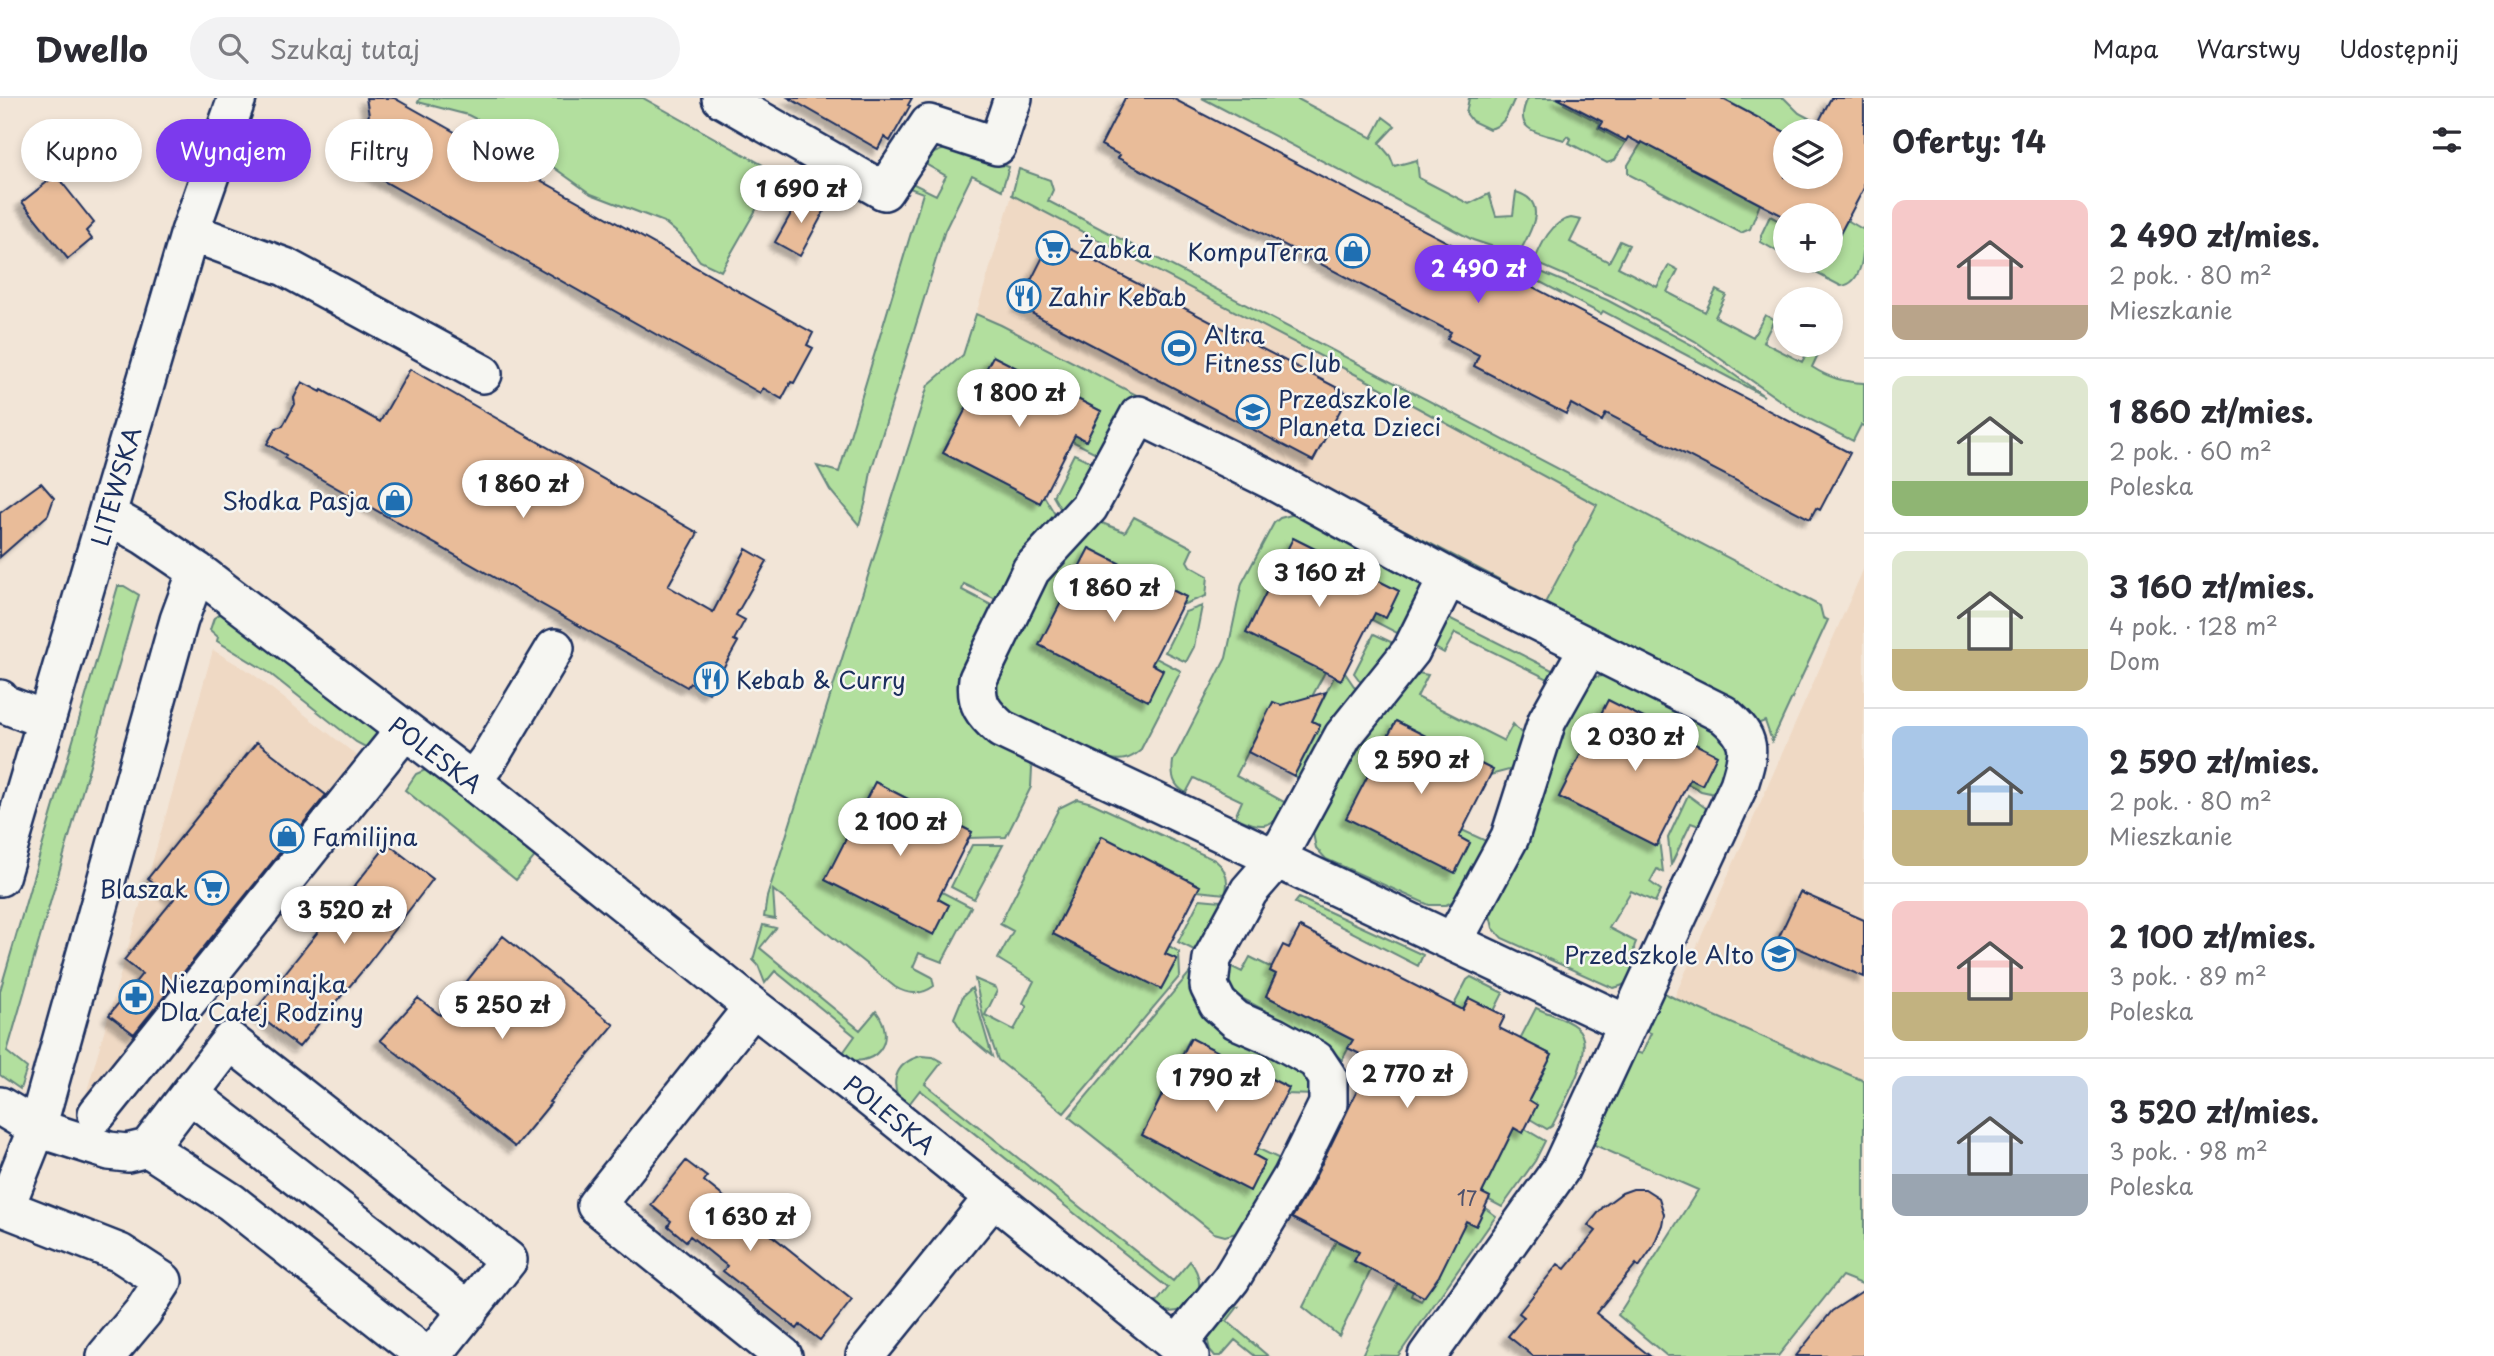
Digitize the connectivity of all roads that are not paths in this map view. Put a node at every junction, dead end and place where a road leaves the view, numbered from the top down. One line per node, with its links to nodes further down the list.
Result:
1 (237, 98): 4 (street, LITEWSKA)
2 (721, 98): 3 (street)
3 (1013, 98)
4 (190, 232): 5 (street); 6 (street, LITEWSKA)
5 (483, 374)
6 (108, 515): 7 (street, POLESKA); 12 (street, LITEWSKA)
7 (197, 571): 13 (street, POLESKA); 23 (street)
8 (1448, 577): 10 (street); 15 (street); 15 (street)
9 (555, 648): 14 (street)
10 (1588, 648): 17 (street); 19 (street)
11 (0, 699): 12 (street)
12 (46, 720): 16 (street, LITEWSKA)
13 (405, 730): 14 (street, POLESKA); 22 (street)
14 (472, 780): 18 (street, POLESKA)
15 (1276, 860): 17 (street); 28 (street)
16 (0, 877)
17 (1453, 942): 19 (street)
18 (753, 1007): 25 (street, POLESKA); 32 (street)
19 (1627, 1024): 34 (street)
20 (190, 1094): 24 (street); 27 (street); 27 (street)
21 (0, 1106): 23 (street)
22 (97, 1114)
23 (37, 1128): 24 (street); 26 (street)
24 (148, 1148): 30 (street)
25 (993, 1198): 28 (street, POLESKA); 33 (street)
26 (2, 1208): 29 (street)
27 (469, 1311): 31 (street)
28 (1184, 1351)
29 (106, 1356)
30 (426, 1356)
31 (432, 1356)
32 (783, 1356)
33 (865, 1356)
34 (1427, 1356)

